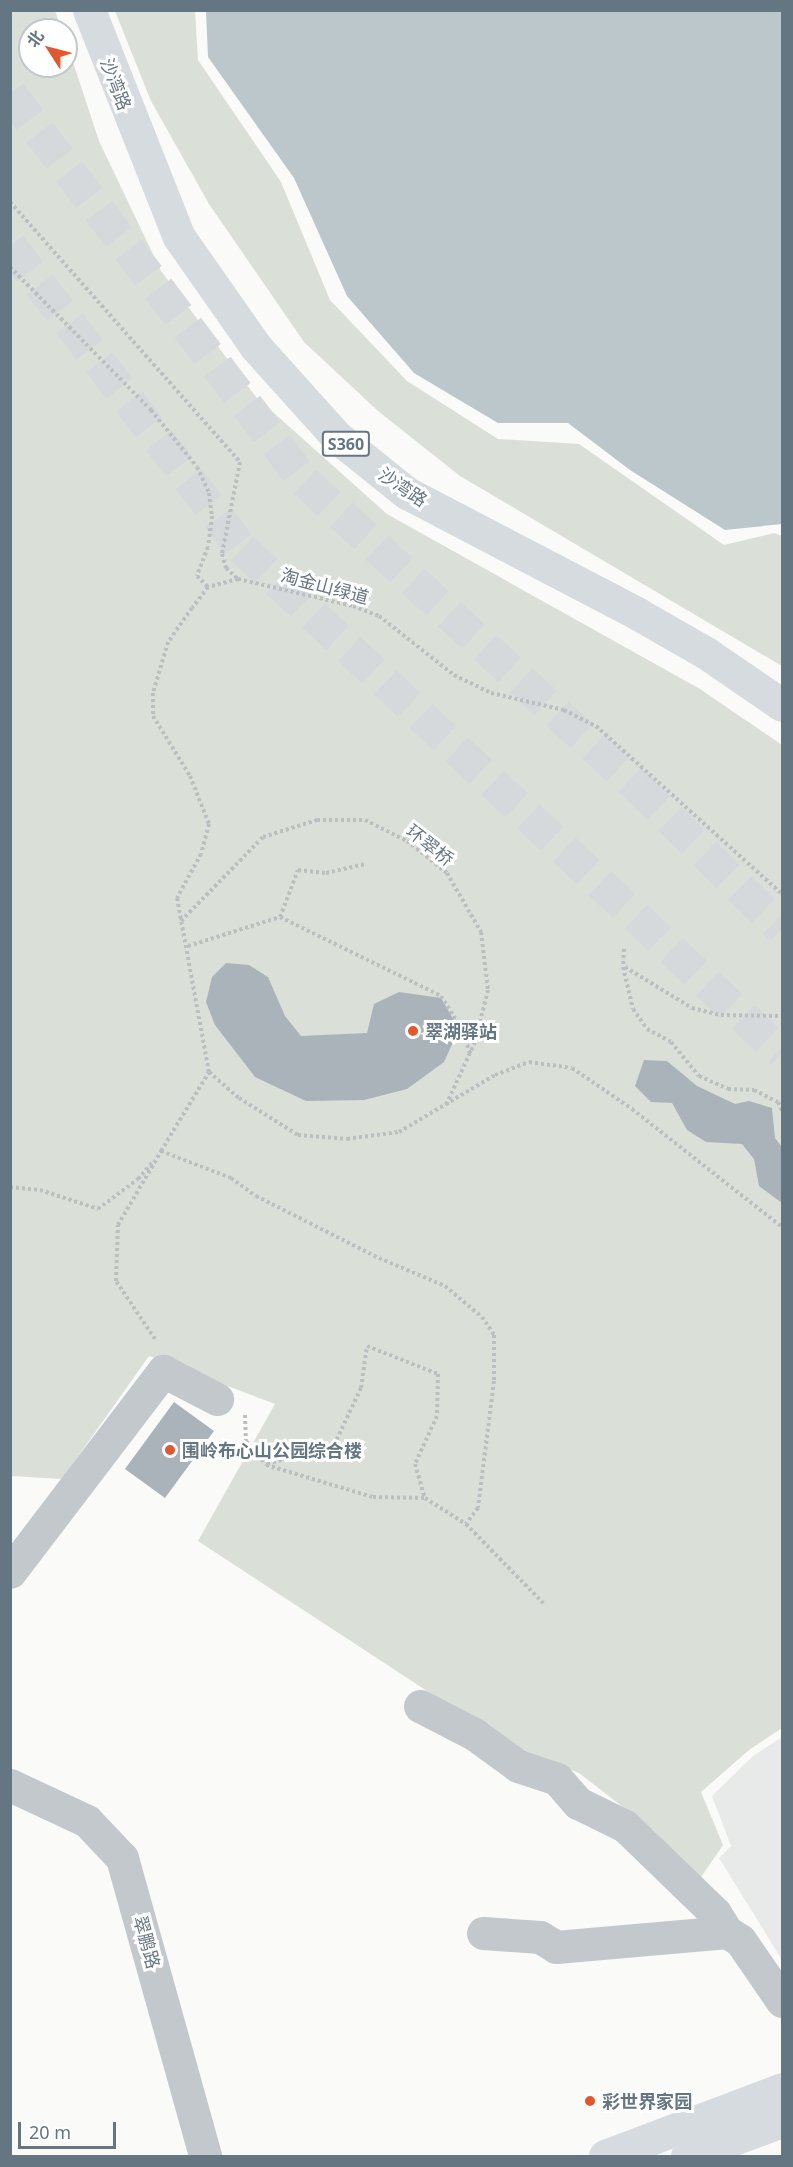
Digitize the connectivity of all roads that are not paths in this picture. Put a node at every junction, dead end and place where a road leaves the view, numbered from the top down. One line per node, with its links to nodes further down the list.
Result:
1 (89, 10): 2 (main road, 沙湾路 / S360)
2 (783, 705)
3 (218, 1400): 4 (street)
4 (10, 1572)
5 (420, 1706): 7 (street)
6 (10, 1785): 12 (street, 翠鹏路)
7 (727, 1932): 8 (street); 9 (street)
8 (483, 1933)
9 (783, 2001)
10 (783, 2089): 13 (main road)
11 (783, 2121): 14 (main road)
12 (205, 2157)
13 (605, 2157)
14 (687, 2157)

